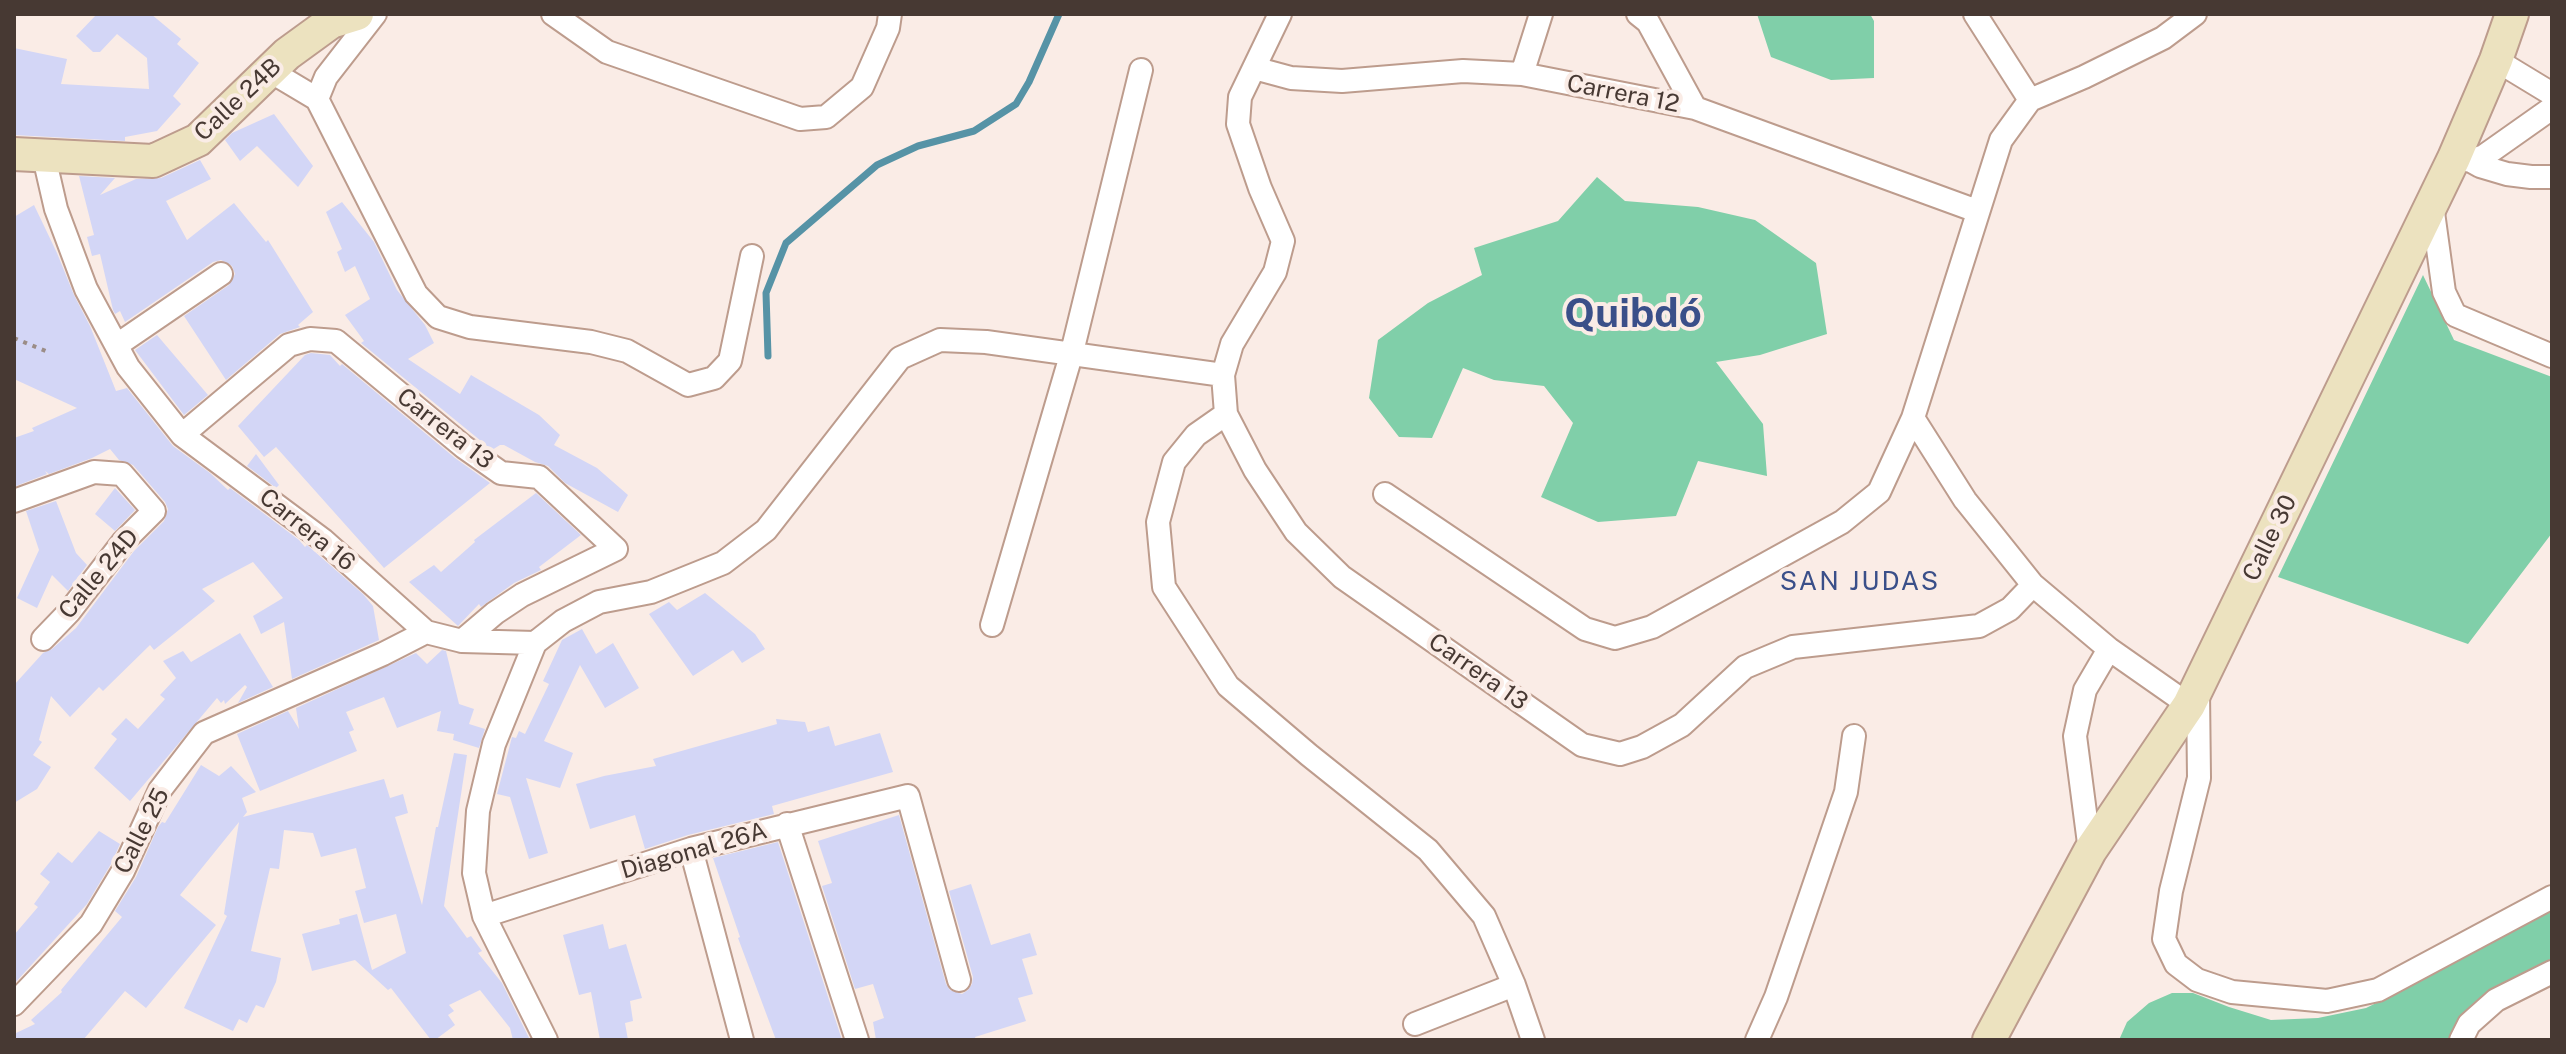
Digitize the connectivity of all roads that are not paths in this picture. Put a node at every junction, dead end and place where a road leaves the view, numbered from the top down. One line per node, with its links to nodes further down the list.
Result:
1 (357, 14): 14 (main road, Calle 24B)
2 (375, 14): 17 (street)
3 (553, 14): 4 (street)
4 (890, 14)
5 (1280, 14): 12 (street)
6 (1541, 14): 15 (street)
7 (1638, 14): 19 (street)
8 (1975, 14): 18 (street)
9 (2195, 14): 18 (street)
10 (2512, 14): 11 (main road, Calle 30)
11 (2496, 60): 16 (street); 22 (main road, Calle 30)
12 (1254, 68): 15 (street, Carrera 12); 31 (street)
13 (1141, 70): 29 (street)
14 (270, 71): 17 (street); 21 (main road, Calle 24B)
15 (1522, 74): 19 (street, Carrera 12)
16 (2552, 94)
17 (317, 99): 26 (street)
18 (2030, 100): 25 (street)
19 (1695, 108): 25 (street, Carrera 12)
20 (2552, 108): 22 (street)
21 (29, 156): 28 (street, Carrera 16)
22 (2463, 159): 23 (street); 24 (main road, Calle 30)
23 (2552, 177)
24 (2432, 204): 30 (street); 44 (main road, Calle 30)
25 (1977, 211): 33 (street)
26 (752, 256)
27 (221, 274): 28 (street)
28 (117, 345): 34 (street, Carrera 16)
29 (1072, 352): 31 (street); 38 (street); 42 (street)
30 (2552, 356)
31 (1223, 375): 32 (street)
32 (1226, 414): 37 (street, Carrera 13); 53 (street)
33 (1913, 418): 35 (street); 37 (street)
34 (182, 435): 39 (street, Carrera 16); 41 (street, Carrera 13)
35 (1385, 494)
36 (14, 501): 40 (street, Calle 24D)
37 (2033, 585): 43 (street)
38 (992, 625)
39 (426, 632): 41 (street); 54 (street, Calle 25)
40 (43, 639)
41 (462, 641): 42 (street)
42 (535, 643): 50 (street)
43 (2109, 649): 44 (street); 48 (street)
44 (2194, 696): 48 (main road, Calle 30); 49 (street)
45 (1854, 736): 60 (street)
46 (787, 824): 47 (street, Diagonal 26A); 52 (street, Diagonal 26A); 58 (street)
47 (691, 849): 50 (street, Diagonal 26A); 57 (street)
48 (2090, 851): 61 (main road, Calle 30)
49 (2552, 897)
50 (484, 916): 56 (street)
51 (2552, 972): 62 (street)
52 (959, 980)
53 (1514, 985): 55 (street); 59 (street)
54 (14, 1004)
55 (1415, 1024)
56 (546, 1040)
57 (742, 1040)
58 (857, 1040)
59 (1533, 1040)
60 (1757, 1040)
61 (1989, 1040)
62 (2461, 1040)

